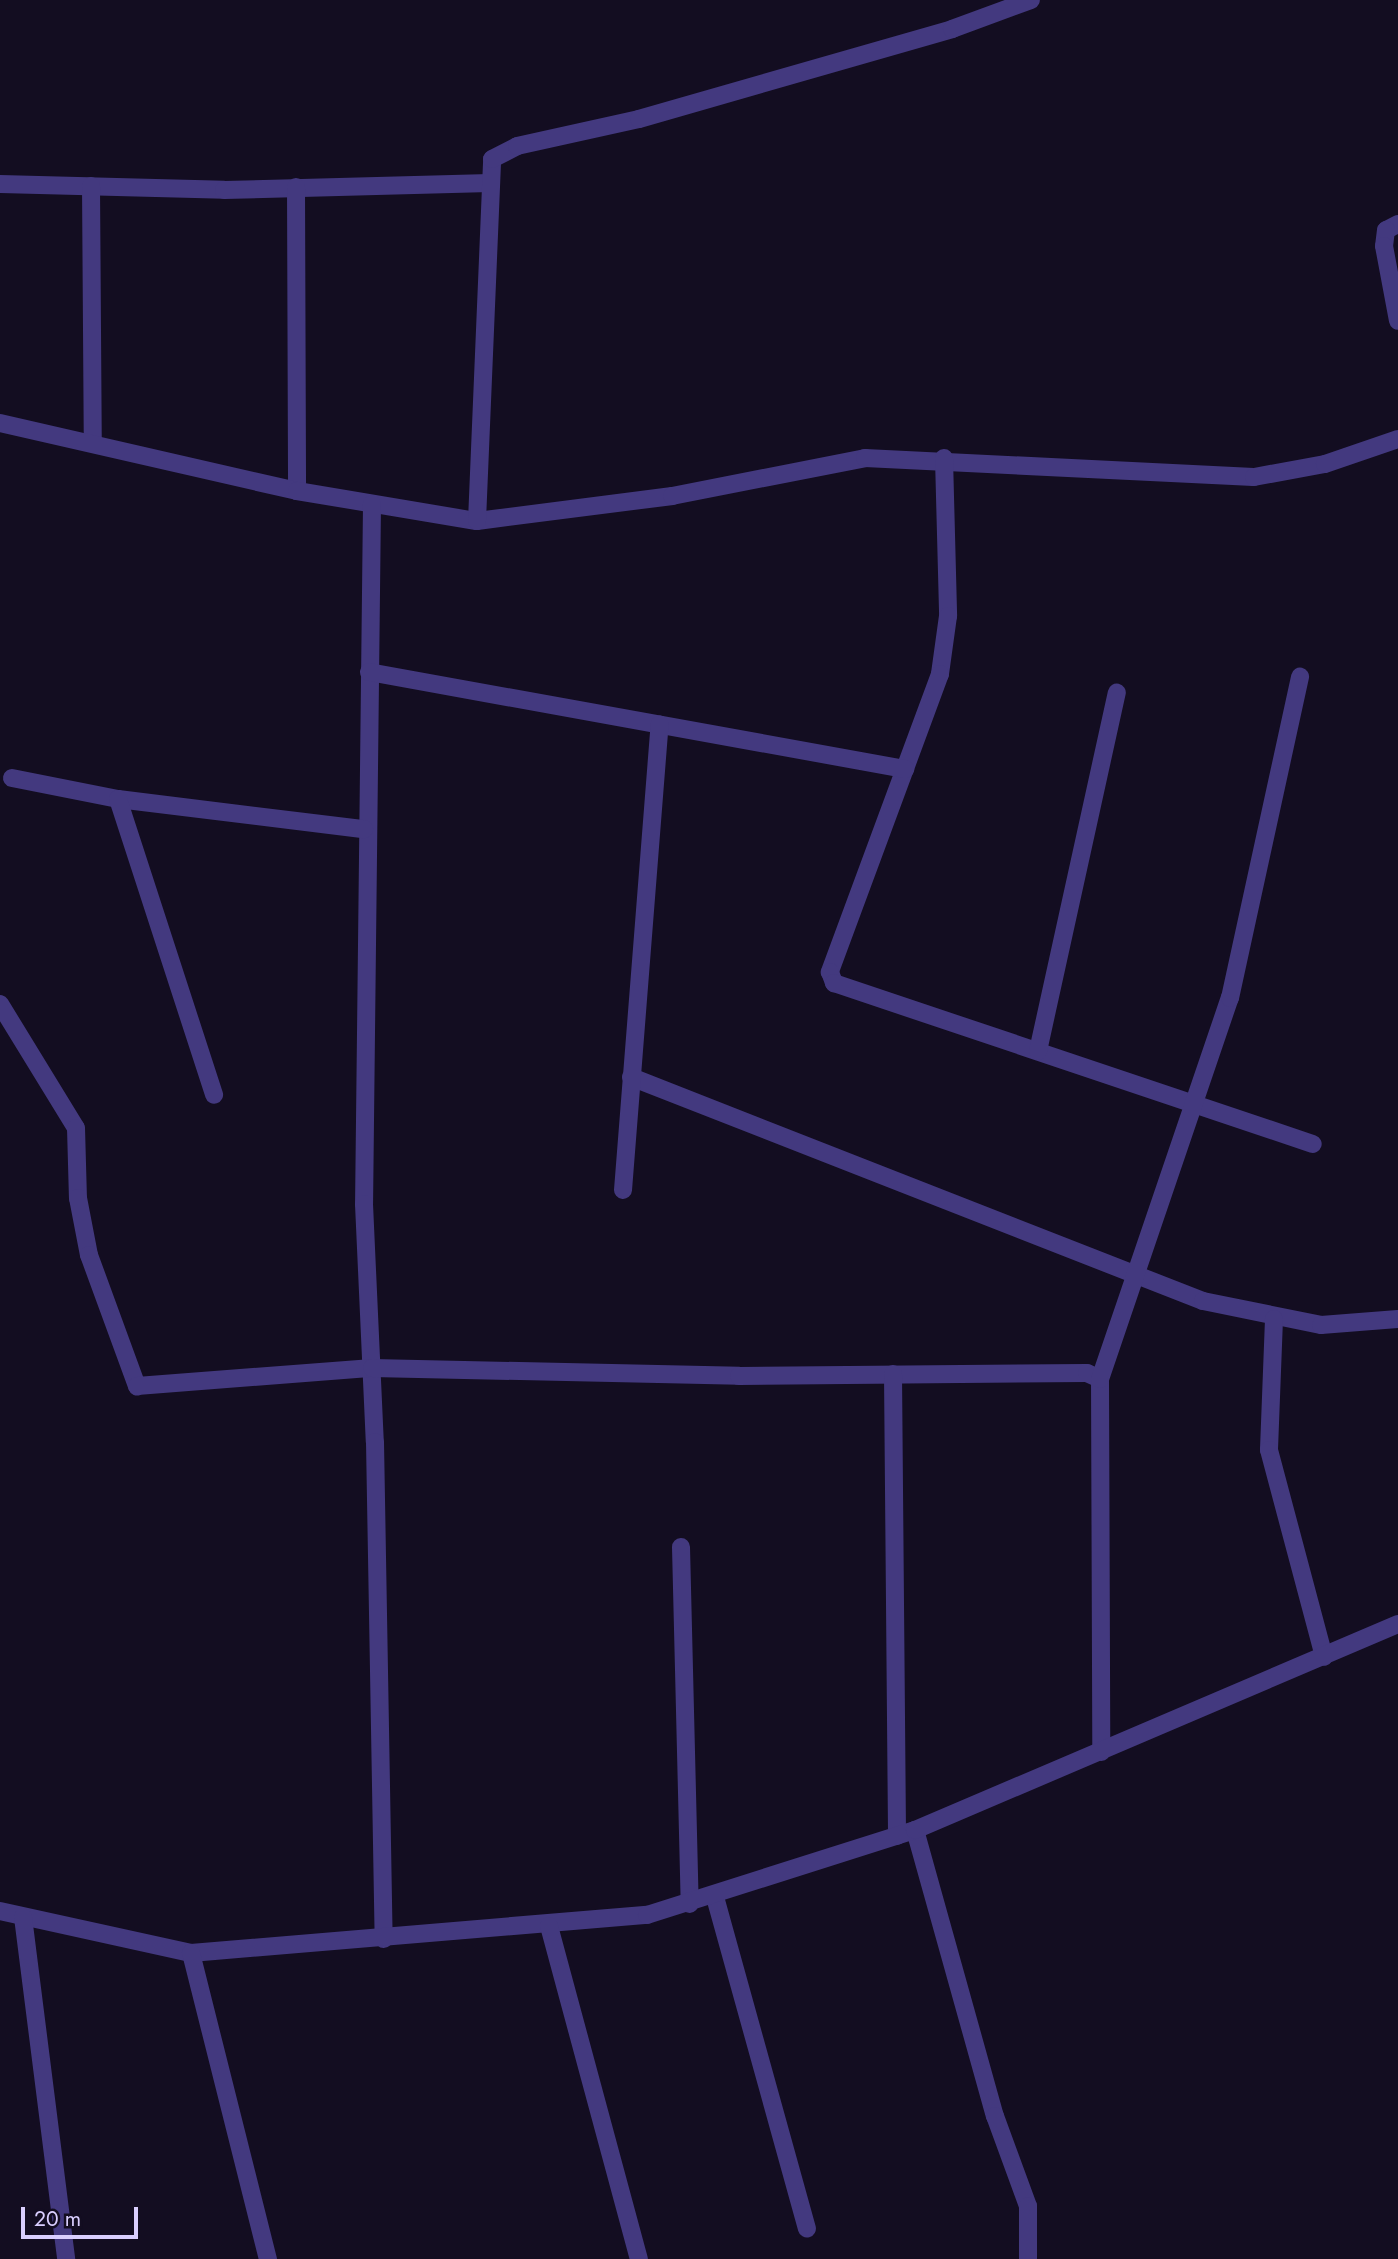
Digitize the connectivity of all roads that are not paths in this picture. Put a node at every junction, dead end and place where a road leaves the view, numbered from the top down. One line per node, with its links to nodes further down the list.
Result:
1 (1031, 0): 2 (street)
2 (490, 183): 5 (street); 14 (street)
3 (0, 184): 4 (street)
4 (91, 186): 5 (street); 10 (street)
5 (296, 187): 12 (street)
6 (1398, 224): 7 (street)
7 (1398, 321)
8 (0, 423): 10 (street)
9 (1398, 439): 11 (street)
10 (93, 443): 12 (street)
11 (944, 458): 14 (street); 19 (street)
12 (297, 491): 13 (street)
13 (372, 504): 14 (street); 15 (street)
14 (477, 521)
15 (369, 672): 18 (street); 22 (street)
16 (1300, 677): 27 (street)
17 (1117, 693): 24 (street)
18 (660, 724): 19 (street); 25 (street)
19 (905, 769): 24 (street)
20 (12, 779): 21 (street)
21 (118, 799): 22 (street); 26 (street)
22 (364, 829): 33 (street)
23 (0, 1004): 33 (street)
24 (1038, 1051): 27 (street)
25 (631, 1077): 29 (street); 30 (street)
26 (214, 1095)
27 (1199, 1105): 28 (street); 30 (street)
28 (1313, 1144)
29 (623, 1190)
30 (1132, 1274): 31 (street); 35 (street)
31 (1274, 1319): 32 (street); 38 (street)
32 (1398, 1319)
33 (372, 1368): 34 (street); 47 (street)
34 (893, 1374): 35 (street); 41 (street)
35 (1100, 1379): 39 (street)
36 (681, 1548): 43 (street)
37 (1398, 1625): 38 (street)
38 (1324, 1657): 39 (street)
39 (1101, 1752): 40 (street)
40 (915, 1830): 41 (street); 53 (street)
41 (897, 1836): 42 (street)
42 (715, 1897): 43 (street); 49 (street)
43 (690, 1903): 46 (street)
44 (0, 1912): 45 (street)
45 (23, 1917): 48 (street); 50 (street)
46 (549, 1926): 47 (street); 52 (street)
47 (384, 1939): 48 (street)
48 (191, 1953): 51 (street)
49 (807, 2228)
50 (66, 2259)
51 (268, 2259)
52 (639, 2259)
53 (1028, 2259)

